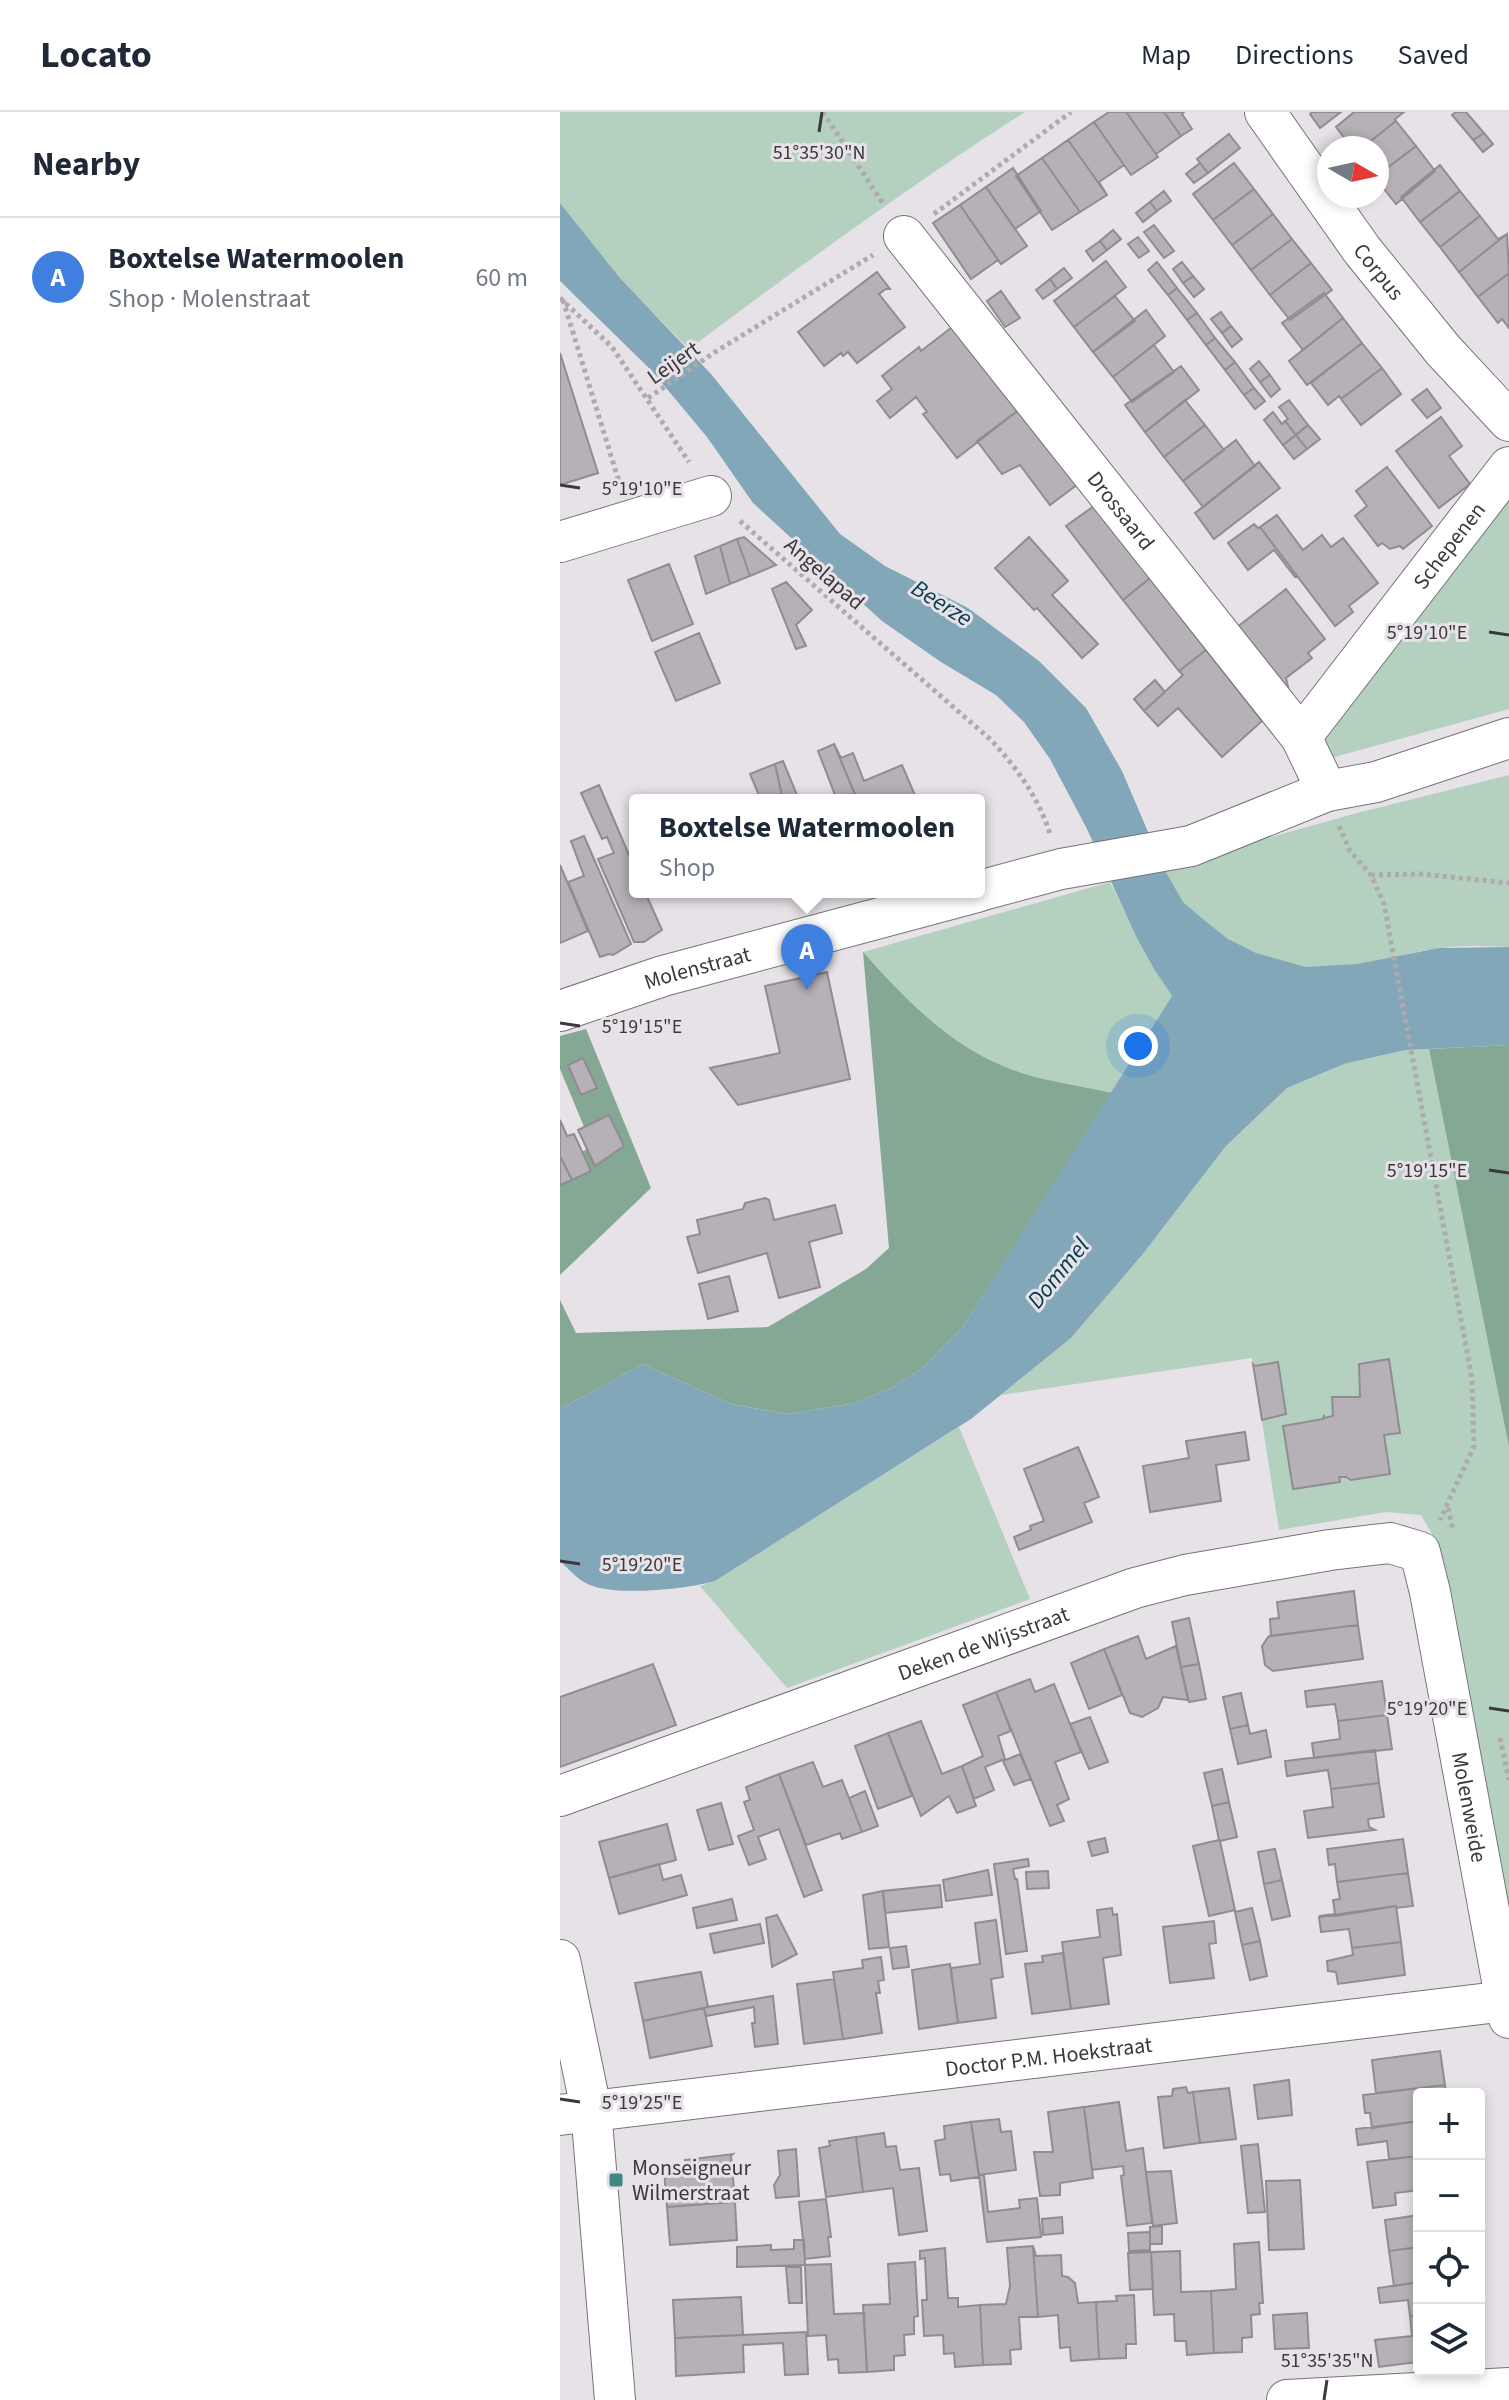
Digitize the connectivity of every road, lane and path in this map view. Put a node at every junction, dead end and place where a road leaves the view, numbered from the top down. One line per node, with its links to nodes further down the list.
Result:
1 (823, 112): 3 (path)
2 (1265, 112): 7 (street, Corpus)
3 (904, 236): 12 (street, Drossaard)
4 (561, 298): 6 (path, Angelapad); 10 (path, Angelapad)
5 (715, 352): 6 (path, Leijert)
6 (648, 399): 9 (path, Angelapad)
7 (1509, 421)
8 (1509, 467): 12 (street, Schepenen)
9 (711, 496): 10 (street); 15 (path, Angelapad)
10 (631, 521): 11 (street)
11 (560, 542)
12 (1301, 737): 14 (street, Drossaard)
13 (1509, 738): 14 (street, Molenstraat)
14 (1327, 791): 15 (street, Molenstraat); 16 (path)
15 (1061, 869): 18 (street, Molenstraat)
16 (1371, 875): 17 (path); 21 (path)
17 (1509, 883)
18 (985, 890)
19 (956, 898): 20 (street, Molenstraat)
20 (560, 1011)
21 (1420, 1552): 22 (street, Deken de Wijsstraat); 24 (street, Molenweide)
22 (560, 1796)
23 (560, 1960): 25 (street)
24 (1507, 2009): 25 (street, Doctor P.M. Hoekstraat)
25 (576, 2112): 27 (street)
26 (1509, 2388): 28 (street)
27 (615, 2400)
28 (1287, 2400)

